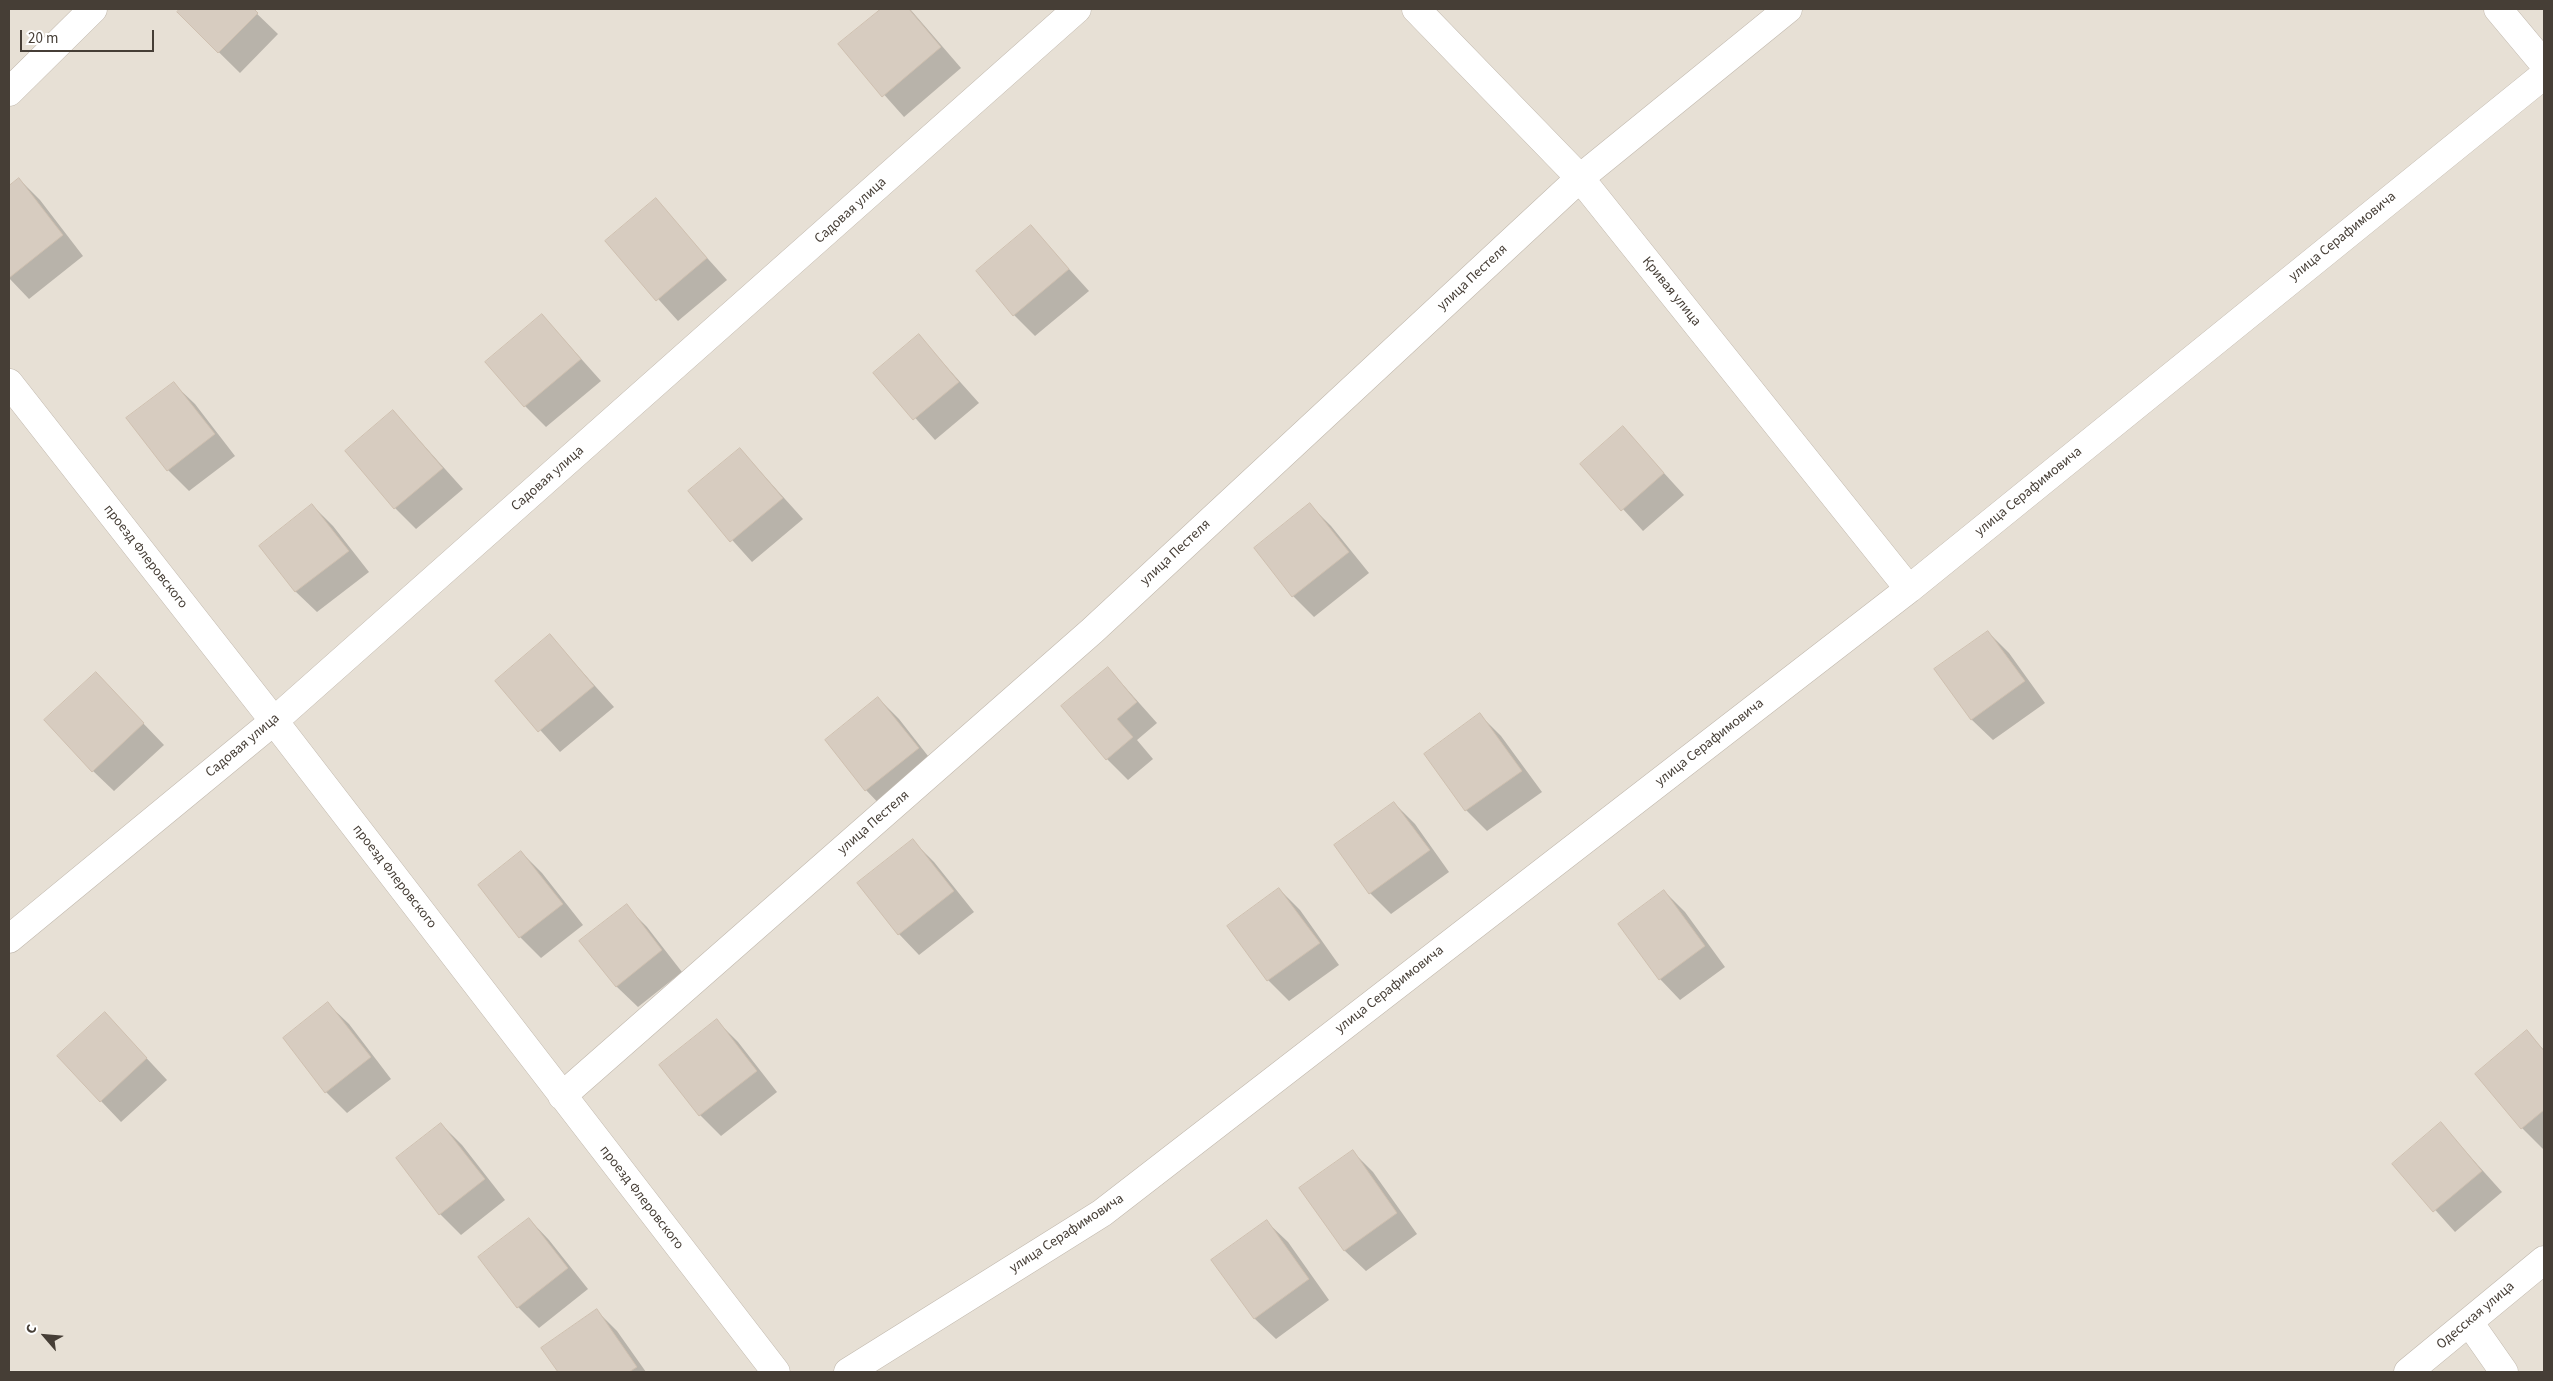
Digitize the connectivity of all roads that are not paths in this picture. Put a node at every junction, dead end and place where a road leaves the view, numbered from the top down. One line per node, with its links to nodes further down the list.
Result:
1 (94, 9): 8 (street)
2 (1077, 9): 12 (street, Садовая улица)
3 (1416, 9): 9 (street, Кривая улица)
4 (1788, 9): 9 (street, улица Пестеля)
5 (2498, 9): 6 (street)
6 (2544, 64)
7 (2544, 75): 11 (street, улица Серафимовича)
8 (9, 92)
9 (1580, 178): 11 (street, Кривая улица); 14 (street, улица Пестеля)
10 (9, 383): 12 (street, проезд Флеровского)
11 (1909, 589): 18 (street, улица Серафимовича)
12 (274, 721): 13 (street, Садовая улица); 14 (street, проезд Флеровского)
13 (9, 939)
14 (562, 1096): 17 (street, проезд Флеровского)
15 (2544, 1260): 16 (street, Одесская улица)
16 (2469, 1322): 19 (street, Одесская улица); 20 (street)
17 (776, 1372)
18 (848, 1372)
19 (2408, 1372)
20 (2504, 1372)

